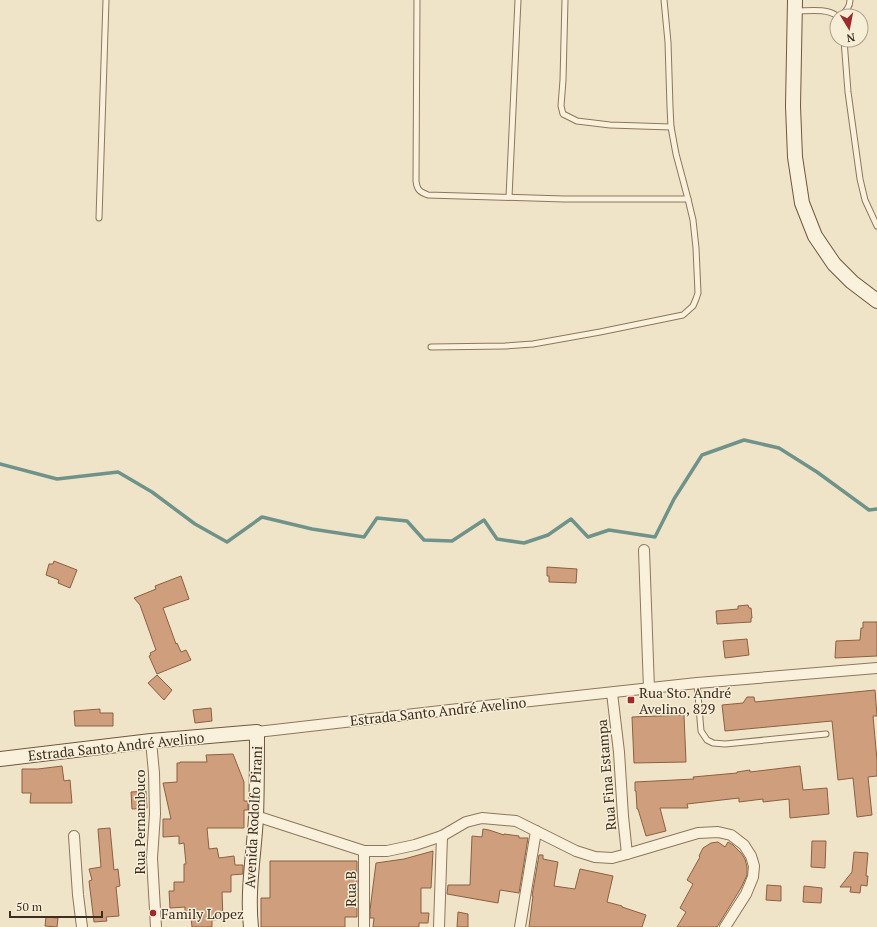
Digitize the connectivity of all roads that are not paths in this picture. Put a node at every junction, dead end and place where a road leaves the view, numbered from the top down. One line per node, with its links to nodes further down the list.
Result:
1 (106, 0): 12 (lane)
2 (417, 0): 10 (lane)
3 (518, 0): 10 (lane)
4 (565, 0): 9 (lane)
5 (664, 0): 9 (lane)
6 (795, 6): 7 (lane); 14 (main road)
7 (829, 12)
8 (845, 48): 13 (lane)
9 (671, 127): 11 (lane)
10 (509, 197): 11 (lane)
11 (688, 199): 15 (lane)
12 (99, 218)
13 (877, 226)
14 (877, 301)
15 (431, 347)
16 (644, 550): 19 (street)
17 (877, 668): 18 (street, Estrada Santo André Avelino)
18 (697, 684): 19 (street, Estrada Santo André Avelino); 22 (lane)
19 (649, 689): 20 (street, Estrada Santo André Avelino)
20 (612, 693): 21 (street, Estrada Santo André Avelino); 30 (street, Rua Fina Estampa)
21 (257, 732): 23 (main road, Estrada Santo André Avelino); 25 (main road, Avenida Rodolfo Pirani)
22 (826, 734)
23 (151, 741): 24 (main road, Estrada Santo André Avelino); 32 (street, Rua Pernambuco)
24 (0, 759)
25 (256, 816): 29 (street); 33 (main road, Avenida Rodolfo Pirani)
26 (536, 831): 28 (street); 30 (street); 36 (street)
27 (74, 836): 31 (street)
28 (442, 836): 29 (street); 35 (street)
29 (364, 851): 34 (street, Rua B)
30 (627, 854): 37 (street)
31 (82, 927)
32 (156, 927)
33 (251, 927)
34 (364, 927)
35 (439, 927)
36 (520, 927)
37 (725, 927)

